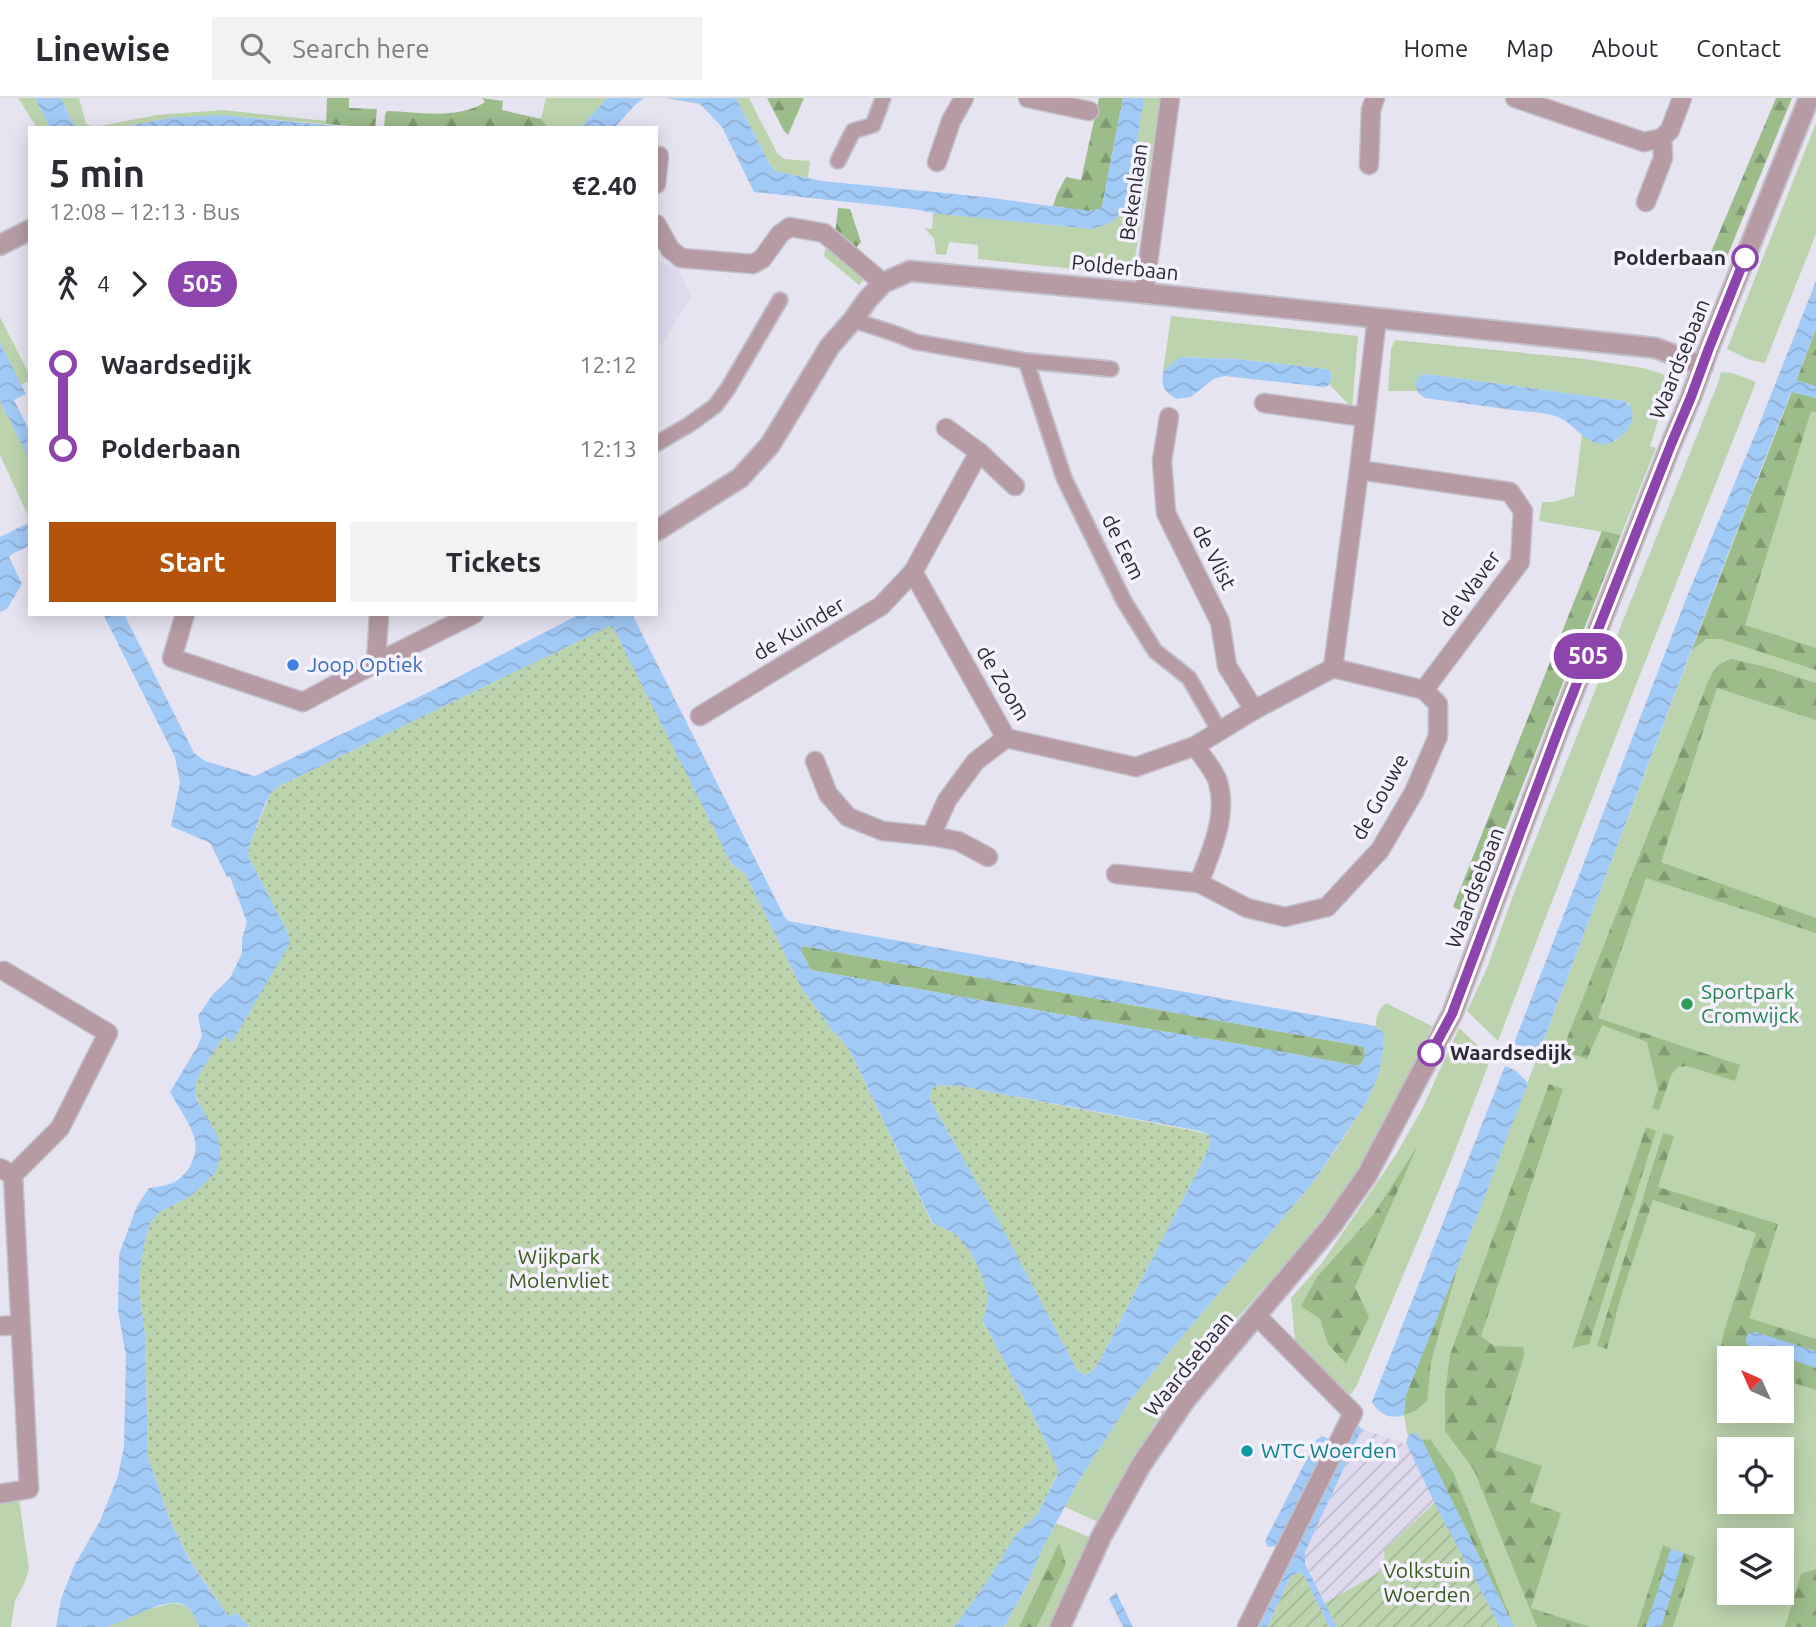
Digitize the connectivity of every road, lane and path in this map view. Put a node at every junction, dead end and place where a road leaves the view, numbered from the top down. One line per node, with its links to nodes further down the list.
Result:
1 (883, 98): 12 (street)
2 (964, 98): 13 (street)
3 (1028, 98): 9 (street)
4 (1170, 98): 21 (street, Bekenlaan)
5 (1375, 98): 15 (street)
6 (1515, 98): 10 (street)
7 (1682, 98): 10 (street)
8 (1810, 98): 26 (street, Waardsebaan)
9 (1089, 111)
10 (1661, 138): 16 (street)
11 (659, 156): 14 (street)
12 (838, 161)
13 (937, 162)
14 (658, 165)
15 (1369, 165)
16 (1646, 202)
17 (658, 228): 20 (street)
18 (28, 231): 19 (street)
19 (0, 245)
20 (883, 283): 21 (street, Polderbaan); 24 (street)
21 (1144, 293): 23 (street, Polderbaan)
22 (780, 300): 32 (street)
23 (1377, 318): 26 (street, Polderbaan); 30 (street)
24 (853, 320): 25 (street); 36 (street)
25 (1026, 361): 27 (street); 46 (street, de Eem)
26 (1703, 366): 56 (street, Waardsebaan)
27 (1111, 369)
28 (1264, 404): 30 (street)
29 (1169, 417): 44 (street, de Vlist)
30 (1364, 417): 34 (street)
31 (946, 428): 33 (street)
32 (658, 443)
33 (979, 452): 35 (street); 37 (street)
34 (1359, 470): 42 (street); 43 (street, de Waver)
35 (1015, 486)
36 (658, 530)
37 (914, 572): 45 (street, de Kuinder); 47 (street, de Zoom)
38 (184, 616): 41 (street)
39 (379, 616): 41 (street)
40 (470, 616): 41 (street)
41 (376, 663)
42 (1333, 668): 43 (street); 44 (street, de Zoom)
43 (1423, 690): 53 (street, de Gouwe)
44 (1254, 710): 46 (street, de Zoom)
45 (700, 716)
46 (1219, 730): 48 (street, de Zoom)
47 (1006, 738): 48 (street, de Zoom); 50 (street)
48 (1195, 746): 53 (street)
49 (815, 761): 50 (street)
50 (931, 836): 51 (street)
51 (988, 857)
52 (1116, 874): 53 (street, de Gouwe)
53 (1199, 883)
54 (4, 971): 55 (street)
55 (7, 1172): 57 (street)
56 (1258, 1316): 60 (street, Waardsebaan); 61 (street)
57 (20, 1325): 58 (street); 59 (street)
58 (0, 1326)
59 (0, 1494)
60 (1060, 1627)
61 (1247, 1627)

